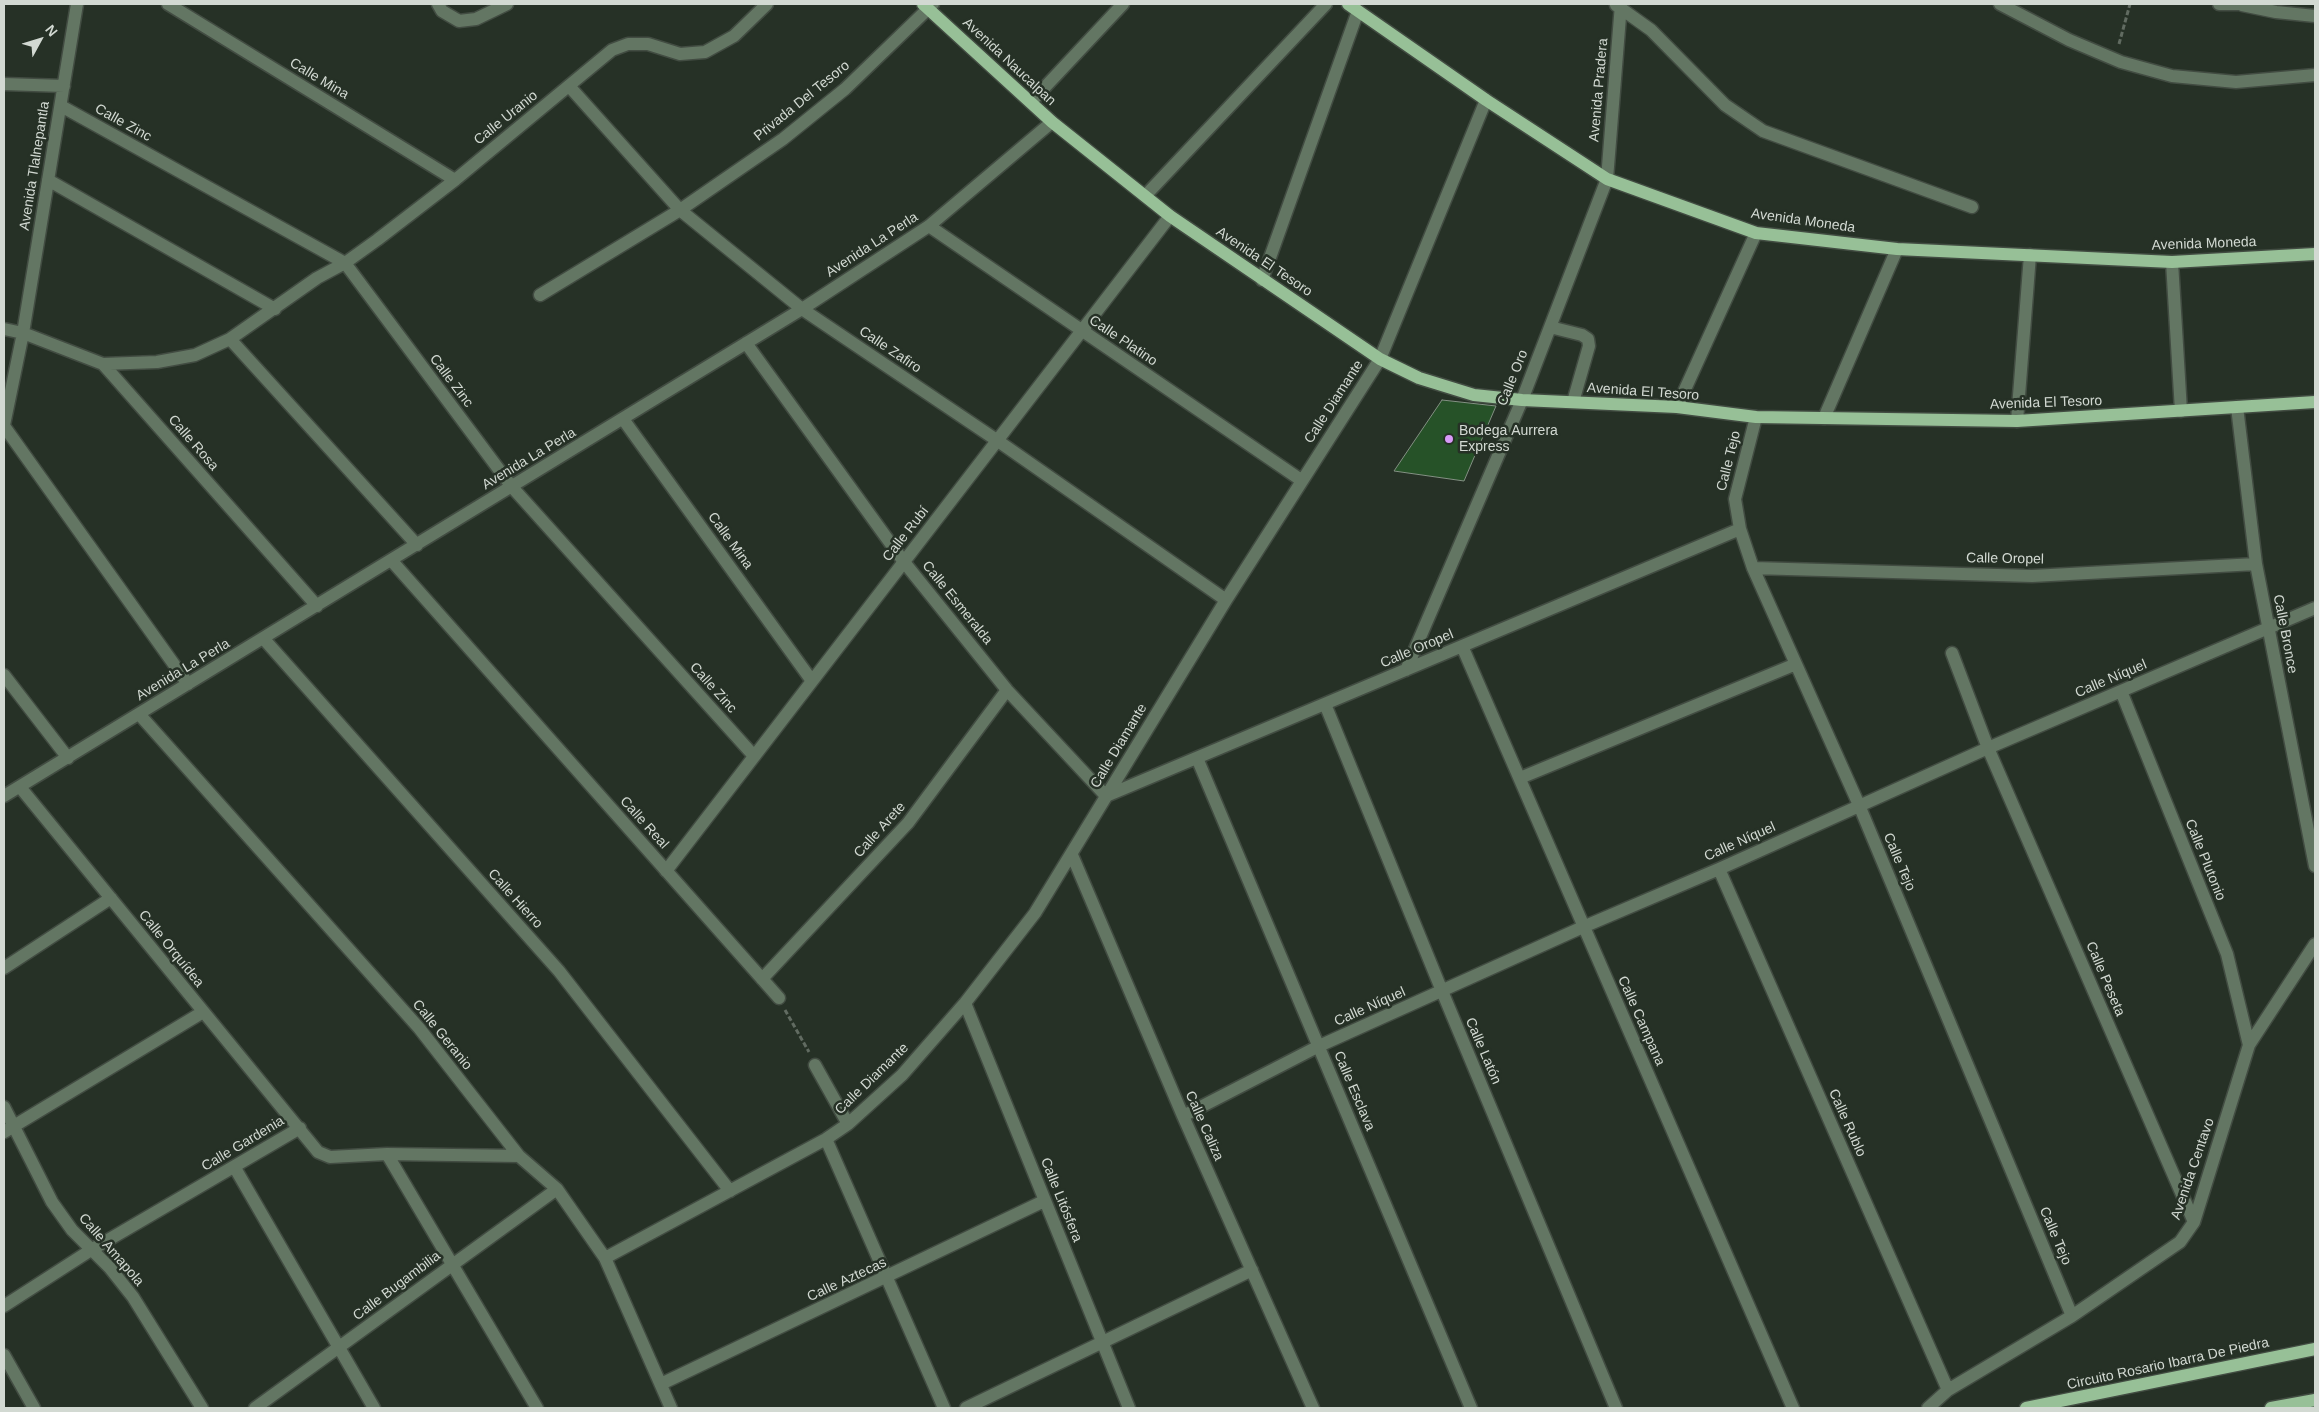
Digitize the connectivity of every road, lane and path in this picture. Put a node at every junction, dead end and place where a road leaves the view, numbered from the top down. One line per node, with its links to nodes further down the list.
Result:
1 (77, 4): 19 (street, Avenida Tlalnepantla)
2 (168, 4): 27 (street, Calle Mina)
3 (438, 4): 4 (street)
4 (507, 4)
5 (766, 4): 20 (street, Calle Uranio)
6 (1124, 4): 22 (street)
7 (1326, 4): 28 (street)
8 (2000, 4): 16 (street)
9 (2130, 4): 16 (path)
10 (2220, 4): 11 (street)
11 (2244, 4): 15 (street)
12 (928, 5): 22 (main road, Avenida Naucalpan); 30 (street, Privada Del Tesoro)
13 (1618, 5): 25 (street, Avenida Pradera); 29 (street)
14 (1353, 7): 21 (main road, Avenida Moneda); 39 (street)
15 (2315, 16)
16 (2114, 59): 17 (street)
17 (2315, 75)
18 (4, 84): 19 (street)
19 (64, 86): 23 (street, Avenida Tlalnepantla)
20 (569, 86): 27 (street, Calle Uranio); 30 (street, Calle Zafiro)
21 (1486, 100): 25 (main road, Avenida Moneda); 49 (street, Calle Diamante)
22 (1031, 102): 24 (main road, Avenida Naucalpan)
23 (61, 106): 26 (street, Avenida Tlalnepantla); 38 (street, Calle Zinc)
24 (1052, 122): 28 (main road, Avenida El Tesoro); 32 (street, Avenida La Perla)
25 (1607, 179): 33 (main road, Avenida Moneda); 43 (street, Calle Oro)
26 (48, 180): 41 (street); 46 (street, Avenida Tlalnepantla)
27 (455, 180): 38 (street, Calle Uranio)
28 (1145, 196): 31 (main road, Avenida El Tesoro)
29 (1972, 207)
30 (680, 210): 40 (street, Privada Del Tesoro); 42 (street, Calle Zafiro)
31 (1170, 216): 39 (main road, Avenida El Tesoro); 45 (street, Calle Rubí)
32 (930, 226): 42 (street, Avenida La Perla); 45 (street, Calle Platino)
33 (1756, 233): 34 (main road, Avenida Moneda); 54 (street)
34 (1897, 249): 36 (main road, Avenida Moneda); 58 (street)
35 (2315, 254): 37 (main road, Avenida Moneda)
36 (2030, 255): 37 (main road, Avenida Moneda); 60 (street)
37 (2172, 262): 56 (street)
38 (345, 263): 41 (street, Calle Uranio); 64 (street, Calle Zinc)
39 (1262, 280): 49 (main road, Avenida El Tesoro)
40 (540, 295)
41 (275, 309): 47 (street, Calle Uranio)
42 (802, 309): 48 (street, Avenida La Perla); 62 (street, Calle Zafiro)
43 (1550, 328): 51 (street, Calle Oro); 52 (street)
44 (4, 330): 46 (street, Calle Rosa)
45 (1081, 331): 62 (street, Calle Rubí); 63 (street, Calle Platino)
46 (23, 333): 50 (street, Calle Rosa); 61 (street)
47 (230, 339): 50 (street, Calle Uranio); 66 (street)
48 (746, 343): 59 (street, Avenida La Perla); 68 (street, Calle Esmeralda)
49 (1380, 359): 51 (main road, Avenida El Tesoro); 63 (street, Calle Diamante)
50 (103, 364): 72 (street, Calle Rosa)
51 (1522, 400): 52 (main road, Avenida El Tesoro); 79 (street, Calle Oro)
52 (1573, 402): 54 (main road, Avenida El Tesoro)
53 (2315, 402): 55 (main road, Avenida El Tesoro)
54 (1677, 407): 57 (main road, Avenida El Tesoro)
55 (2237, 407): 56 (main road, Avenida El Tesoro); 69 (street, Calle Bronce)
56 (2181, 411): 60 (main road, Avenida El Tesoro)
57 (1756, 417): 58 (main road, Avenida El Tesoro); 65 (street, Calle Tejo)
58 (1824, 418): 60 (main road, Avenida El Tesoro)
59 (623, 419): 64 (street, Avenida La Perla); 81 (street, Calle Mina)
60 (2017, 421)
61 (4, 426): 82 (street)
62 (998, 441): 68 (street, Calle Rubí); 71 (street, Calle Zafiro)
63 (1301, 480): 71 (street, Calle Diamante)
64 (512, 487): 66 (street, Avenida La Perla); 88 (street, Calle Zinc)
65 (1740, 529): 70 (street, Calle Tejo); 76 (street, Calle Oropel)
66 (417, 545): 67 (street, Avenida La Perla)
67 (391, 560): 72 (street, Avenida La Perla); 99 (street, Calle Real)
68 (904, 562): 81 (street, Calle Rubí); 83 (street, Calle Esmeralda)
69 (2256, 564): 70 (street, Calle Oropel); 74 (street, Calle Bronce)
70 (1753, 568): 78 (street, Calle Tejo)
71 (1226, 600): 94 (street, Calle Diamante)
72 (316, 606): 75 (street, Avenida La Perla)
73 (2315, 608): 74 (street, Calle Níquel)
74 (2268, 627): 84 (street, Calle Níquel); 97 (street, Calle Bronce)
75 (263, 638): 82 (street, Avenida La Perla); 122 (street, Calle Hierro)
76 (1462, 646): 79 (street, Calle Oropel); 91 (street, Calle Campana)
77 (1952, 653): 87 (street, Calle Peseta)
78 (1796, 664): 91 (street); 95 (street, Calle Tejo)
79 (1406, 670): 85 (street, Calle Oropel)
80 (4, 675): 89 (street)
81 (812, 681): 88 (street, Calle Rubí)
82 (188, 684): 86 (street, Avenida La Perla)
83 (1007, 690): 94 (street, Calle Esmeralda); 104 (street, Calle Arete)
84 (2121, 691): 87 (street, Calle Níquel); 109 (street, Calle Plutonio)
85 (1325, 704): 90 (street, Calle Oropel); 105 (street, Calle Latón)
86 (139, 714): 89 (street, Avenida La Perla); 119 (street, Calle Geranio)
87 (1988, 748): 95 (street, Calle Níquel); 124 (street, Calle Peseta)
88 (754, 756): 99 (street, Calle Rubí)
89 (68, 758): 92 (street, Avenida La Perla)
90 (1197, 758): 94 (street, Calle Oropel); 110 (street, Calle Esclava)
91 (1520, 778): 101 (street, Calle Campana)
92 (20, 787): 93 (street, Avenida La Perla); 100 (street, Calle Orquídea)
93 (4, 796)
94 (1106, 796): 96 (street, Calle Diamante)
95 (1859, 805): 98 (street, Calle Níquel); 131 (street, Calle Tejo)
96 (1072, 855): 107 (street, Calle Diamante); 113 (street, Calle Caliza)
97 (2315, 866)
98 (1719, 869): 101 (street, Calle Níquel); 137 (street, Calle Rublo)
99 (666, 871): 104 (street, Calle Real)
100 (110, 898): 103 (street); 108 (street, Calle Orquídea)
101 (1583, 927): 105 (street, Calle Níquel); 151 (street, Calle Campana)
102 (2315, 944): 109 (street, Avenida Centavo)
103 (4, 968)
104 (762, 979): 106 (street, Calle Real)
105 (1442, 991): 110 (street, Calle Níquel); 150 (street, Calle Latón)
106 (779, 998): 111 (path)
107 (965, 1003): 114 (street, Calle Diamante); 123 (street, Calle Litósfera)
108 (203, 1012): 115 (street, Calle Orquídea); 116 (street)
109 (2249, 1045): 124 (street, Avenida Centavo)
110 (1319, 1046): 113 (street, Calle Níquel); 149 (street, Calle Esclava)
111 (815, 1064): 114 (street)
112 (4, 1107): 116 (street, Calle Amapola)
113 (1183, 1116): 128 (street, Calle Caliza)
114 (848, 1124): 117 (street, Calle Diamante)
115 (300, 1128): 118 (street, Calle Gardenia); 120 (street, Calle Gardenia)
116 (8, 1129): 125 (street, Calle Amapola)
117 (826, 1139): 122 (street, Calle Diamante); 129 (street)
118 (386, 1154): 119 (street, Calle Gardenia); 127 (street)
119 (519, 1156): 121 (street, Calle Geranio)
120 (235, 1168): 125 (street, Calle Gardenia); 133 (street)
121 (557, 1188): 126 (street, Calle Geranio); 127 (street, Calle Bugambilia)
122 (730, 1191): 126 (street, Calle Diamante)
123 (1044, 1201): 129 (street, Calle Aztecas); 132 (street, Calle Litósfera)
124 (2194, 1222): 131 (street, Avenida Centavo)
125 (92, 1250): 130 (street, Calle Gardenia); 140 (street, Calle Amapola)
126 (605, 1258): 136 (street, Calle Geranio)
127 (453, 1263): 133 (street, Calle Bugambilia); 143 (street)
128 (1252, 1270): 132 (street); 148 (street, Calle Caliza)
129 (888, 1277): 136 (street, Calle Aztecas); 145 (street)
130 (4, 1306)
131 (2072, 1316): 137 (street, Avenida Centavo)
132 (1102, 1342): 146 (street); 147 (street, Calle Litósfera)
133 (340, 1347): 141 (street, Calle Bugambilia); 142 (street)
134 (2315, 1349): 153 (main road, Circuito Rosario Ibarra De Piedra)
135 (4, 1355): 139 (street)
136 (661, 1384): 144 (street, Calle Geranio)
137 (1948, 1390): 152 (street, Avenida Centavo)
138 (2315, 1400): 154 (main road)
139 (34, 1408)
140 (202, 1408)
141 (255, 1408)
142 (374, 1408)
143 (537, 1408)
144 (672, 1408)
145 (944, 1408)
146 (966, 1408)
147 (1129, 1408)
148 (1313, 1408)
149 (1471, 1408)
150 (1616, 1408)
151 (1793, 1408)
152 (1928, 1408)
153 (2026, 1408)
154 (2272, 1408)

